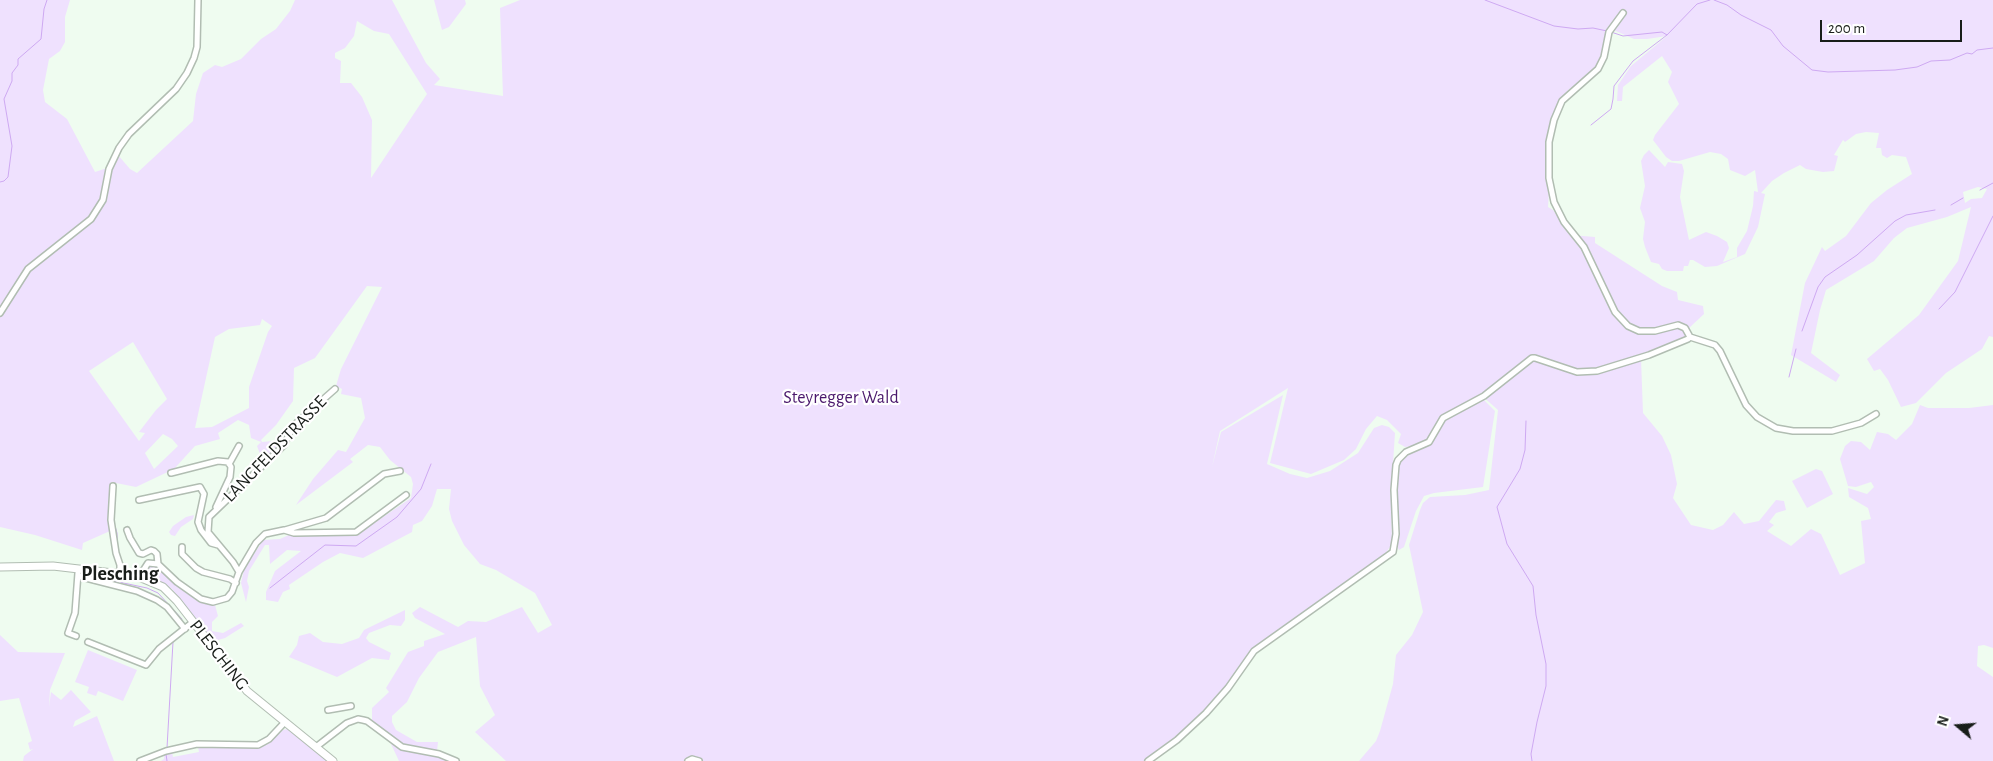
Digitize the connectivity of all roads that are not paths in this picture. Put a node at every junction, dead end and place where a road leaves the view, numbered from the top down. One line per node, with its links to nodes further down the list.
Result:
1 (198, 0): 3 (street)
2 (1623, 13): 4 (street)
3 (0, 313)
4 (1690, 337): 6 (street); 39 (street)
5 (336, 389): 14 (street, LANGFELDSTRASSE)
6 (1876, 414)
7 (239, 446): 8 (street)
8 (229, 464): 10 (street, LANGFELDSTRASSE); 14 (street, LANGFELDSTRASSE)
9 (400, 470): 16 (street)
10 (171, 473)
11 (113, 486): 23 (street)
12 (406, 495): 16 (street)
13 (138, 500): 17 (street, LANGFELDSTRASSE)
14 (214, 510): 17 (street, LANGFELDSTRASSE)
15 (127, 530): 19 (street)
16 (284, 530): 22 (street)
17 (218, 545): 22 (street, LANGFELDSTRASSE)
18 (182, 547): 25 (street)
19 (158, 564): 24 (street); 25 (street)
20 (0, 567): 21 (main road, PLESCHING)
21 (78, 572): 23 (main road, PLESCHING); 27 (street); 28 (street)
22 (239, 572): 25 (street)
23 (120, 574): 24 (main road, PLESCHING)
24 (139, 576): 26 (main road, PLESCHING)
25 (236, 584)
26 (193, 622): 27 (street); 32 (main road, PLESCHING)
27 (185, 629): 29 (street)
28 (76, 636)
29 (88, 642)
30 (351, 706): 31 (street)
31 (328, 710)
32 (284, 722): 33 (main road, PLESCHING); 34 (street)
33 (316, 747): 35 (main road, PLESCHING); 36 (street)
34 (140, 761)
35 (333, 761)
36 (456, 761)
37 (688, 761): 38 (street)
38 (699, 761)
39 (1148, 761)

